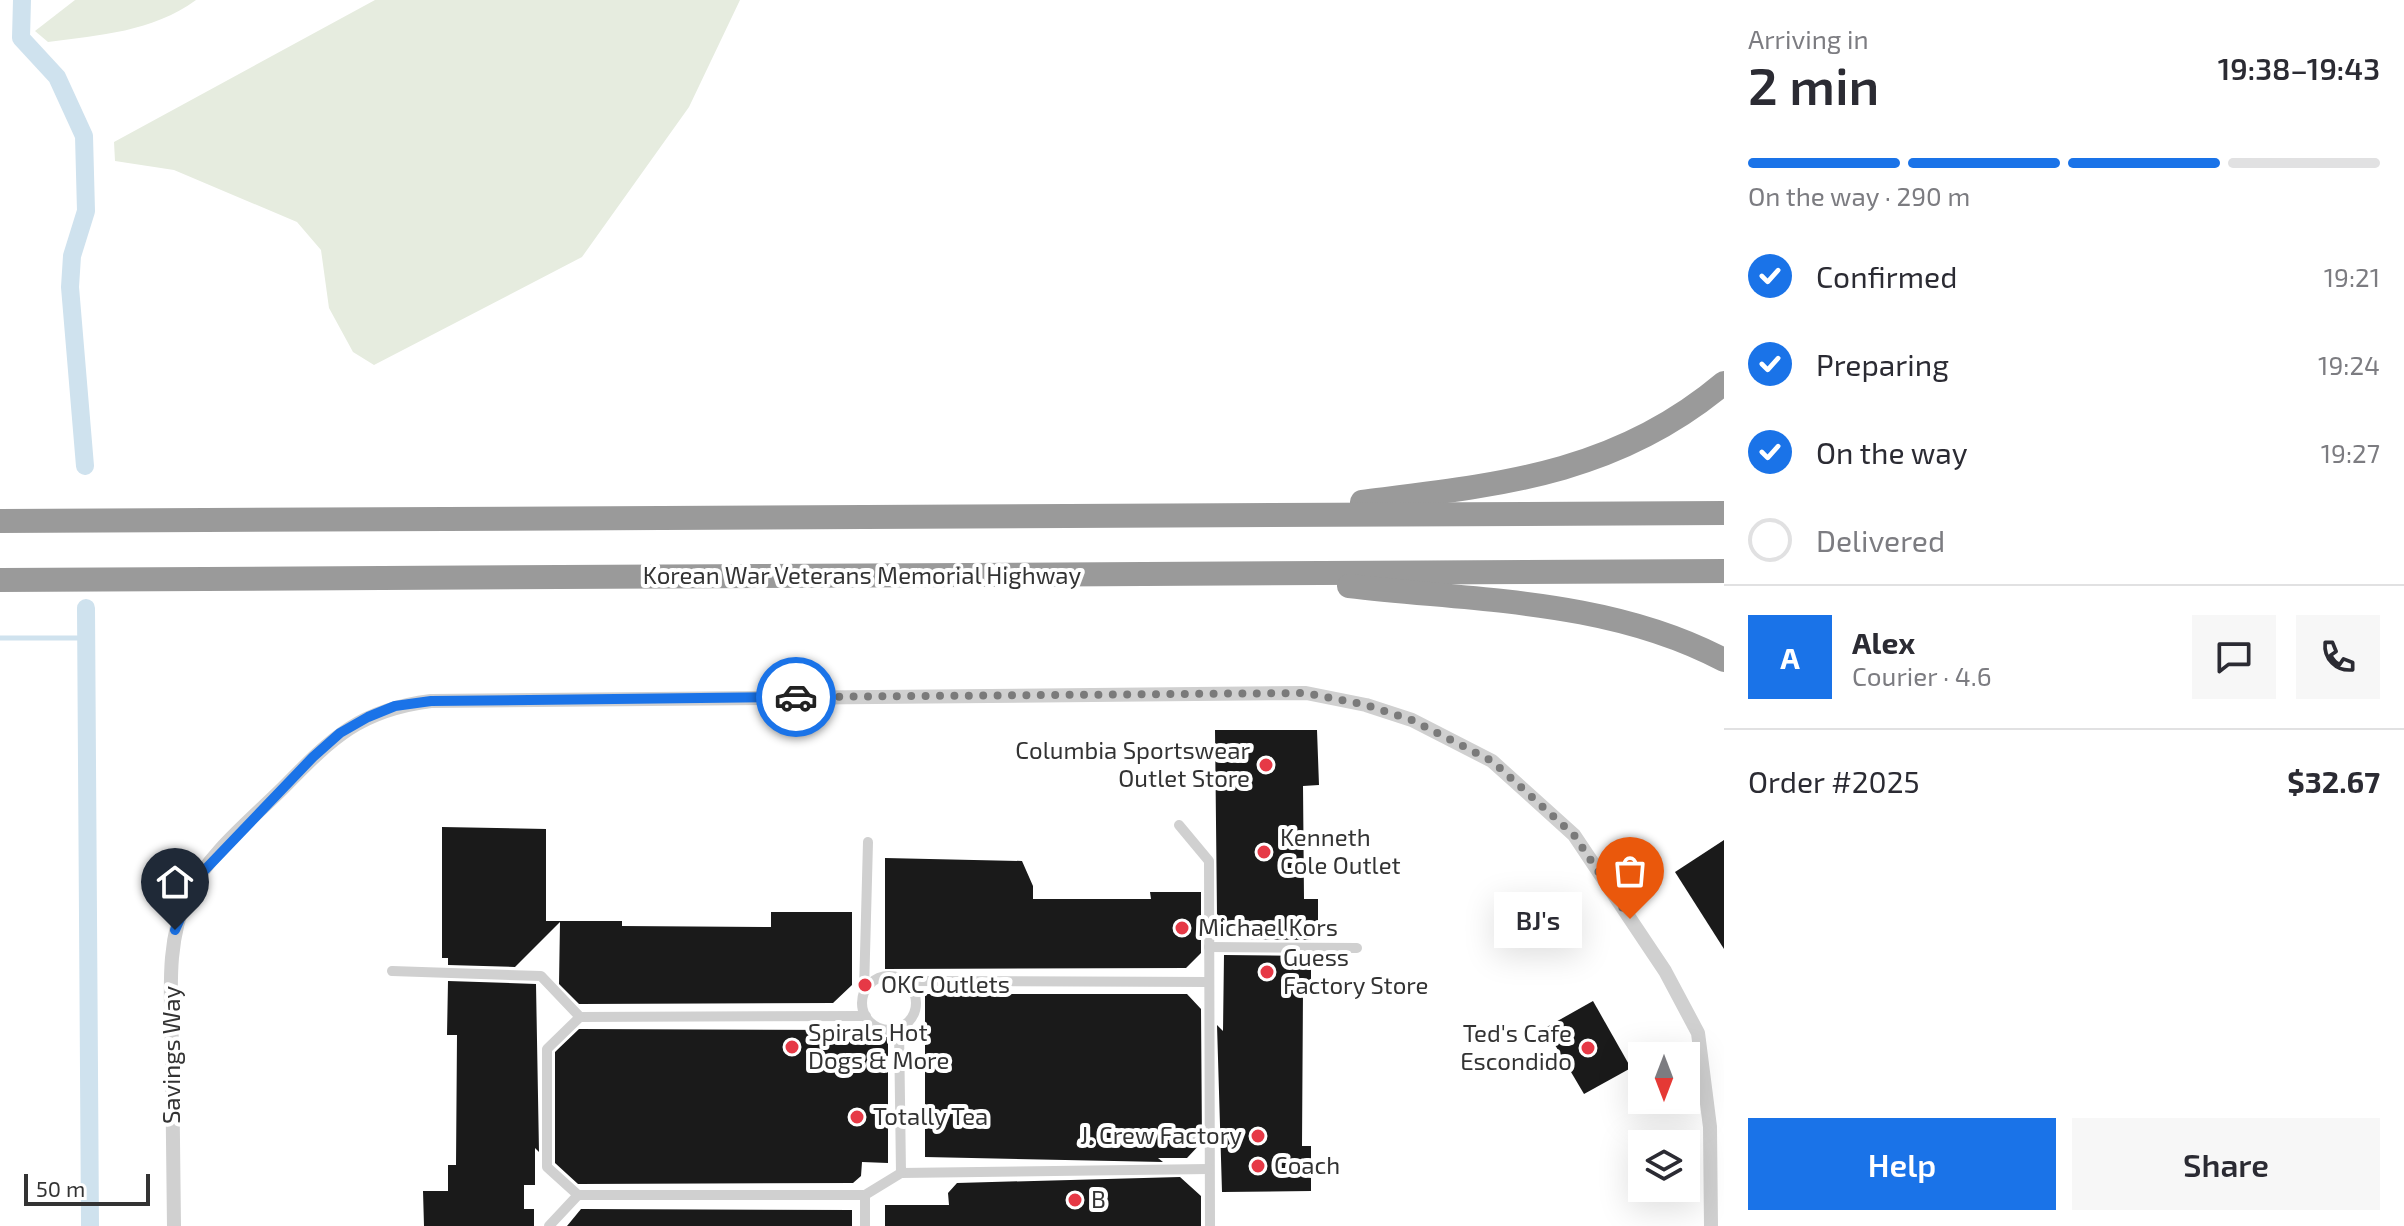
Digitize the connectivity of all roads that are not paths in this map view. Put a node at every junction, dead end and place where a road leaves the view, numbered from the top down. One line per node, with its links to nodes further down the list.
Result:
1 (1724, 383): 3 (highway)
2 (1724, 513): 3 (highway)
3 (1261, 516): 4 (highway)
4 (0, 521)
5 (1724, 571): 6 (highway, Korean War Veterans Memorial Highway)
6 (1243, 574): 7 (highway, Korean War Veterans Memorial Highway); 8 (highway)
7 (0, 580)
8 (1724, 660)
9 (1179, 825): 11 (street)
10 (868, 842): 16 (street)
11 (1209, 947): 12 (street); 15 (street)
12 (1357, 948)
13 (392, 971): 18 (street)
14 (905, 981): 15 (street); 16 (street); 19 (street)
15 (1209, 982): 20 (street)
16 (864, 993): 17 (street)
17 (866, 1016): 18 (street); 19 (street)
18 (580, 1017): 22 (street)
19 (899, 1028): 21 (street)
20 (1209, 1169): 21 (street); 27 (street)
21 (901, 1173): 23 (street)
22 (578, 1195): 23 (street); 25 (street)
23 (865, 1195): 26 (street)
24 (174, 1226): 28 (street, Savings Way)
25 (549, 1226)
26 (865, 1226)
27 (1210, 1226)
28 (1711, 1226)

